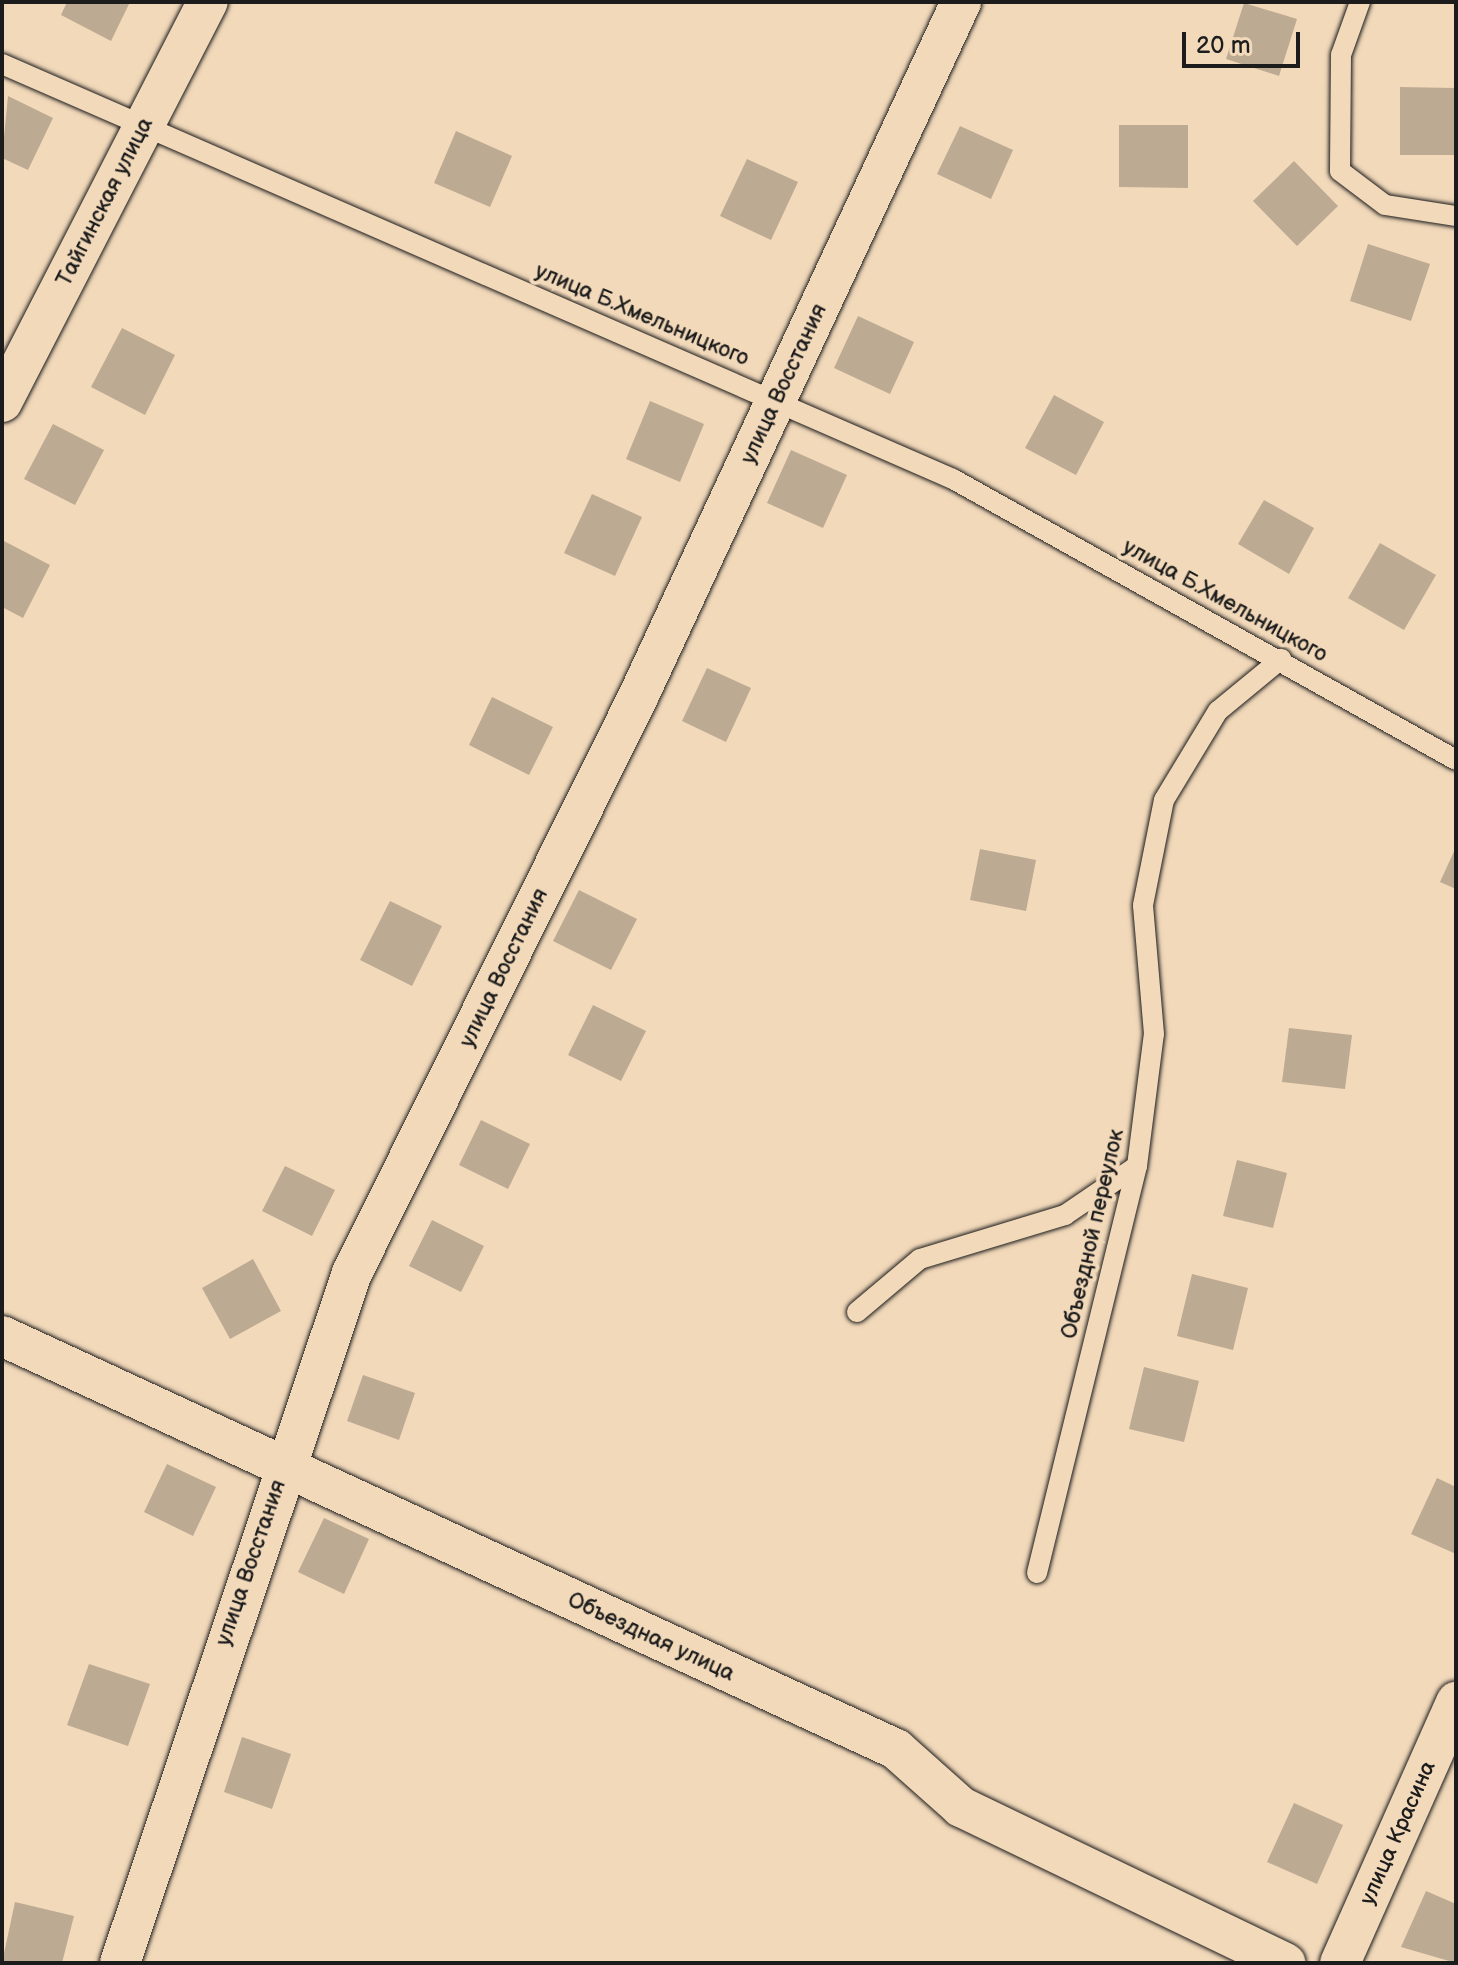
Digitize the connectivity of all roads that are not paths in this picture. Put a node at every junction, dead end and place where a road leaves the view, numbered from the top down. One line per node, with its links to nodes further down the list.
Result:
1 (208, 2): 5 (street, Тайгинская улица)
2 (961, 2): 7 (street, улица Восстания)
3 (1360, 2): 6 (lane)
4 (2, 64): 5 (lane, улица Б.Хмельницкого)
5 (142, 131): 7 (lane, улица Б.Хмельницкого); 8 (street, Тайгинская улица)
6 (1456, 216)
7 (778, 399): 9 (lane, улица Б.Хмельницкого); 14 (street, улица Восстания)
8 (2, 402)
9 (1281, 659): 10 (lane, улица Б.Хмельницкого); 11 (lane, Объездной переулок)
10 (1456, 760)
11 (1137, 1166): 12 (lane); 15 (lane, Объездной переулок)
12 (857, 1312)
13 (2, 1336): 14 (street, Объездная улица)
14 (283, 1468): 17 (street, улица Восстания); 18 (street, Объездная улица)
15 (1037, 1573)
16 (1456, 1702): 19 (street, улица Красина)
17 (120, 1963)
18 (1285, 1963)
19 (1340, 1963)

